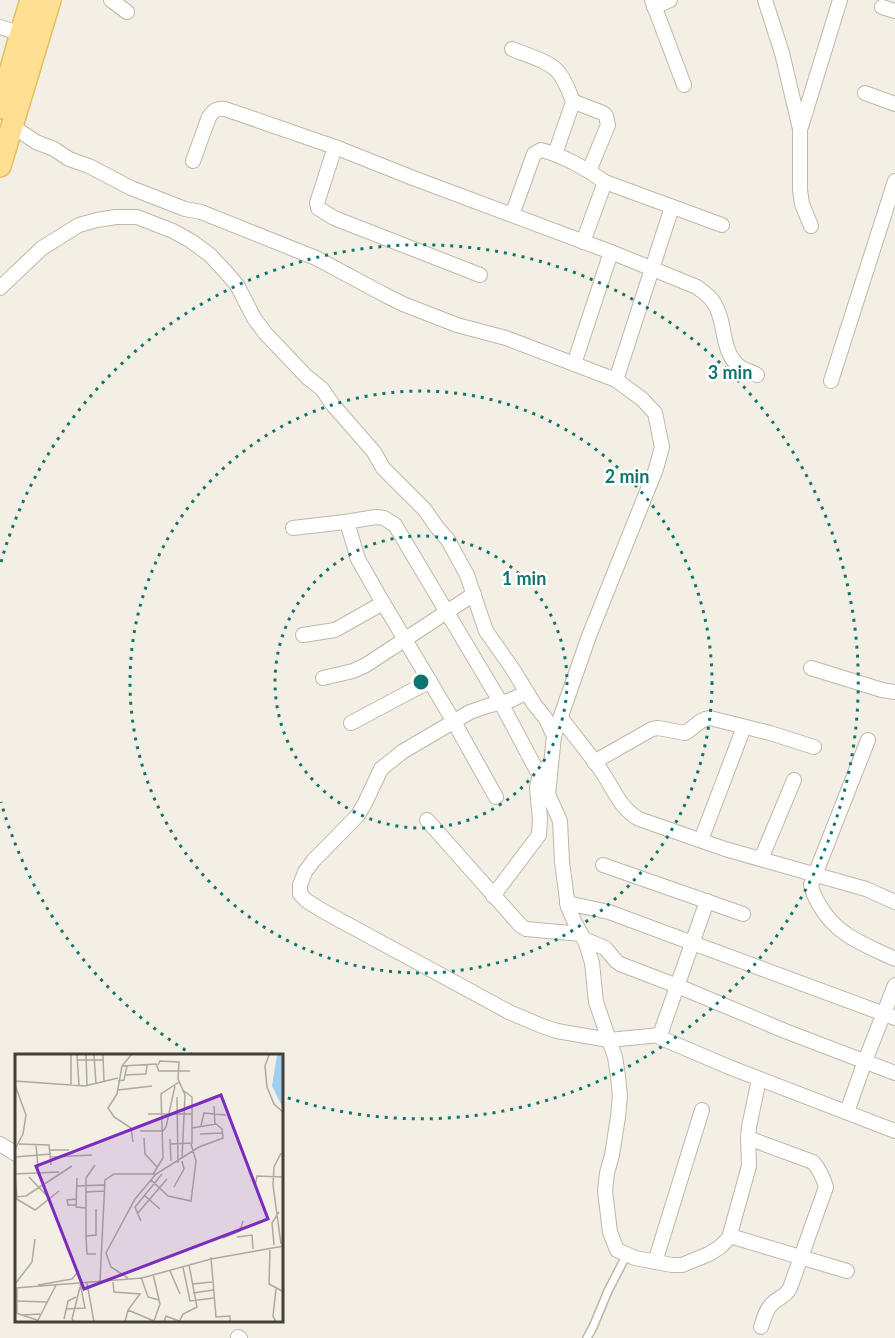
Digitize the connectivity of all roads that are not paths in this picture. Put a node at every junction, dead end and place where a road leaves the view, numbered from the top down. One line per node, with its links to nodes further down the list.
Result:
1 (32, 0): 10 (main road)
2 (50, 0): 10 (main road)
3 (111, 0): 8 (street)
4 (670, 0): 7 (street)
5 (765, 0): 18 (street)
6 (840, 0): 18 (street)
7 (653, 3): 12 (street)
8 (126, 12)
9 (0, 27): 10 (street)
10 (30, 36): 16 (main road); 17 (main road)
11 (512, 49): 14 (street)
12 (684, 85)
13 (865, 93): 15 (street)
14 (574, 104): 20 (street); 23 (street)
15 (895, 104)
16 (0, 108)
17 (12, 126): 22 (main road); 35 (street)
18 (800, 129): 29 (street)
19 (335, 147): 21 (street); 27 (street); 33 (street)
20 (555, 154): 23 (street); 27 (street)
21 (193, 161)
22 (0, 166)
23 (589, 171): 25 (street)
24 (895, 181): 38 (street)
25 (605, 182): 26 (street); 30 (street)
26 (672, 207): 28 (street); 32 (street)
27 (512, 215): 30 (street)
28 (722, 225)
29 (811, 226)
30 (583, 242): 31 (street)
31 (610, 252): 32 (street); 35 (street)
32 (652, 269): 36 (street); 37 (street)
33 (480, 275)
34 (0, 288): 41 (street)
35 (574, 364): 37 (street)
36 (757, 375)
37 (616, 380): 52 (street)
38 (831, 381)
39 (347, 522): 40 (street); 42 (street); 43 (street)
40 (293, 528)
41 (474, 594): 43 (street); 49 (street)
42 (382, 603): 44 (street); 45 (street)
43 (447, 612): 45 (street); 51 (street)
44 (303, 635)
45 (405, 639): 47 (street); 48 (street)
46 (812, 668): 50 (street)
47 (324, 678)
48 (430, 681): 53 (street); 54 (street)
49 (527, 692): 51 (street); 56 (street)
50 (895, 692)
51 (501, 703): 53 (street); 61 (street)
52 (561, 718): 56 (street); 60 (street)
53 (454, 722): 63 (street); 81 (street)
54 (351, 723)
55 (744, 727): 58 (street); 60 (street); 65 (street)
56 (554, 736): 59 (street)
57 (868, 740): 68 (street)
58 (814, 747)
59 (552, 758): 61 (street); 72 (street)
60 (594, 762): 65 (street)
61 (541, 775): 69 (street)
62 (794, 780): 66 (street)
63 (496, 797)
64 (427, 820): 69 (street)
65 (701, 840): 66 (street)
66 (761, 859): 68 (street)
67 (603, 865): 70 (street)
68 (814, 874): 71 (street); 76 (street)
69 (493, 896): 74 (street)
70 (707, 901): 73 (street); 75 (street)
71 (895, 902)
72 (567, 903): 74 (street); 75 (street)
73 (742, 914)
74 (582, 936): 78 (street); 81 (street)
75 (693, 942): 78 (street); 79 (street)
76 (895, 959)
77 (895, 985): 79 (street)
78 (677, 986): 80 (street); 82 (street)
79 (890, 1016): 82 (street)
80 (660, 1035): 81 (street); 84 (street)
81 (609, 1040): 92 (street)
82 (865, 1061): 83 (street); 86 (street)
83 (895, 1073)
84 (759, 1079): 86 (street); 88 (street)
85 (702, 1110): 94 (street)
86 (847, 1112): 87 (street)
87 (895, 1131)
88 (748, 1138): 91 (street); 93 (street)
89 (0, 1144): 90 (street)
90 (15, 1153)
91 (730, 1236): 93 (street); 94 (street)
92 (627, 1254): 94 (street); 97 (lane)
93 (801, 1257): 95 (street); 96 (street)
94 (655, 1262)
95 (847, 1271)
96 (761, 1326)
97 (587, 1338)

